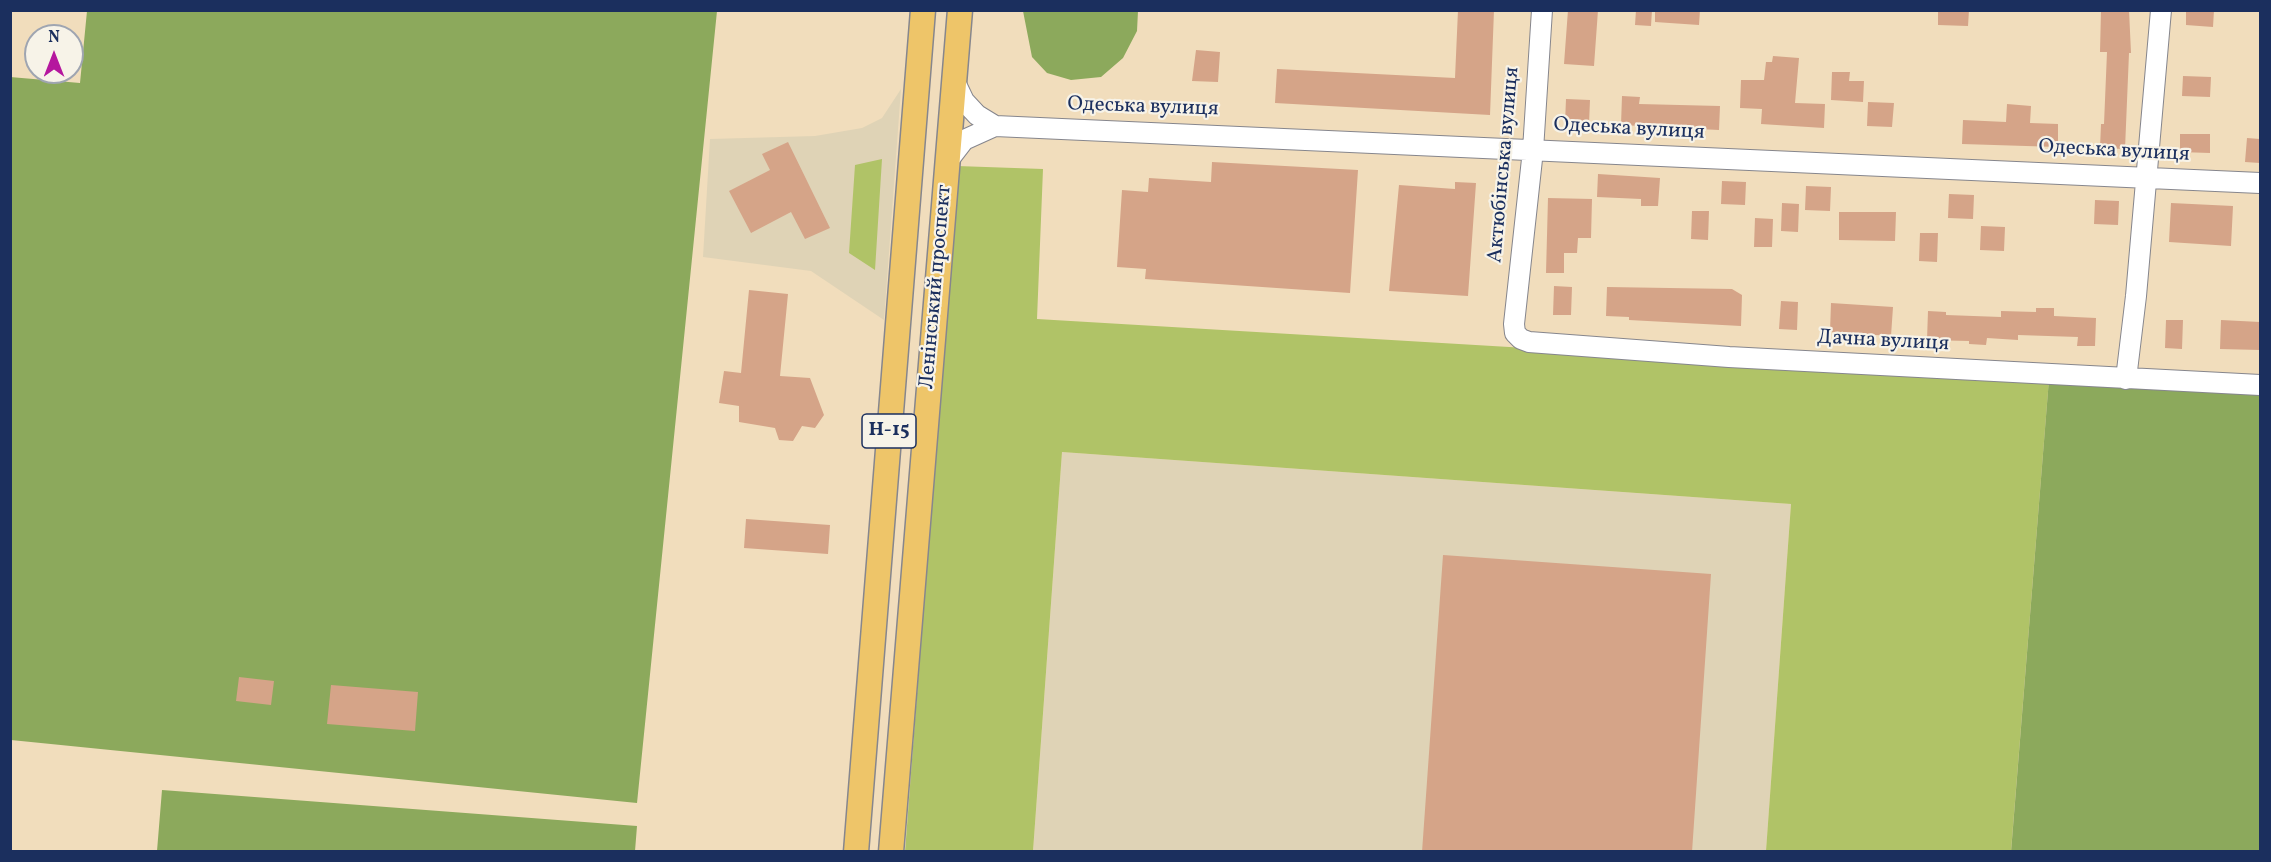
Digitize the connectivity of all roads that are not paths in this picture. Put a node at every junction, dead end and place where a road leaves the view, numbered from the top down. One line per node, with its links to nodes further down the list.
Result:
1 (923, 10): 14 (main road, Ленінський проспект / Н-15)
2 (960, 10): 5 (main road, Ленінський проспект / Н-15)
3 (1542, 10): 7 (street, Актюбінська вулиця)
4 (2161, 10): 9 (street)
5 (954, 80): 6 (street); 8 (main road, Ленінський проспект / Н-15)
6 (994, 126): 7 (street, Одеська вулиця); 8 (street, Одеська вулиця)
7 (1533, 150): 9 (street, Одеська вулиця); 11 (street, Актюбінська вулиця)
8 (947, 162): 15 (main road, Ленінський проспект / Н-15)
9 (2147, 177): 10 (street, Одеська вулиця); 12 (street)
10 (2260, 183)
11 (1514, 324): 12 (street, Дачна вулиця)
12 (2126, 379): 13 (street, Дачна вулиця)
13 (2260, 386)
14 (856, 852)
15 (891, 852)

